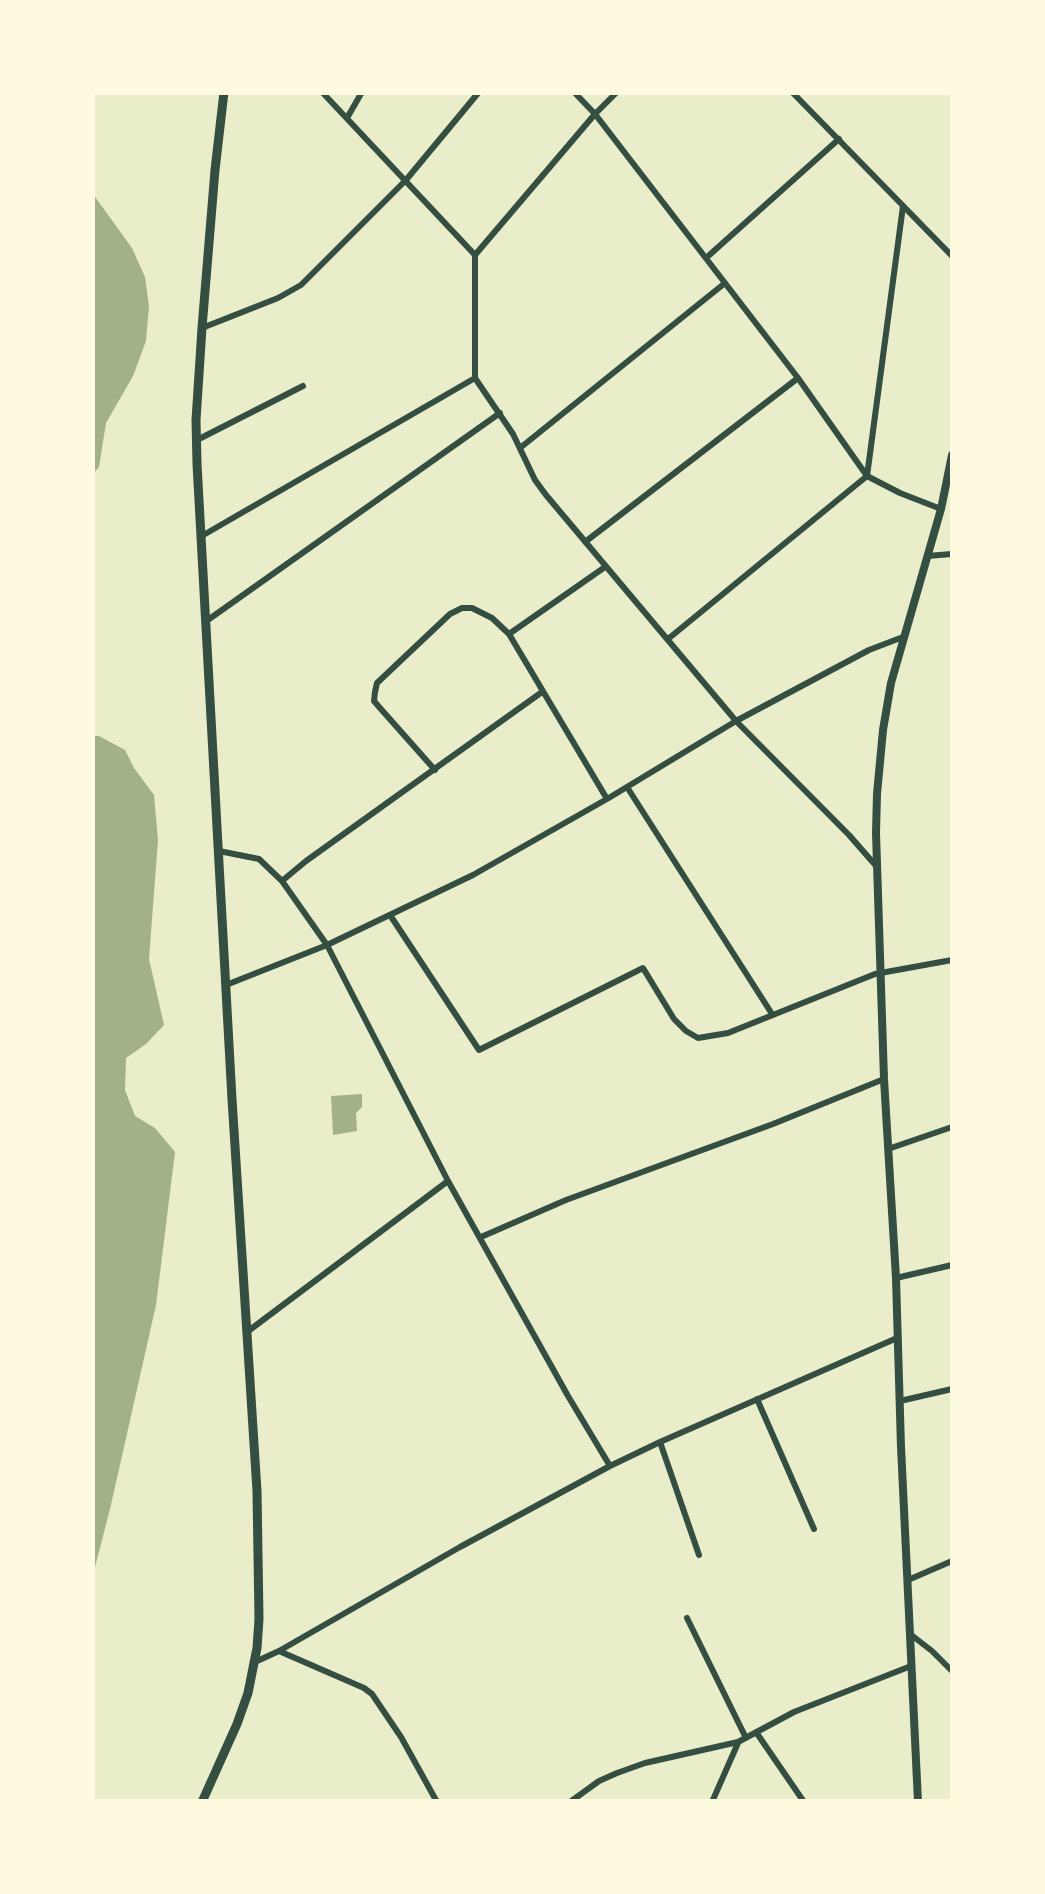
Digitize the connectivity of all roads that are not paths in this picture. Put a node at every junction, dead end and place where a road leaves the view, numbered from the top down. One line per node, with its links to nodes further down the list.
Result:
1 (224, 92): 17 (main road)
2 (322, 92): 9 (street)
3 (362, 92): 9 (street)
4 (479, 92): 11 (street)
5 (574, 92): 8 (street)
6 (617, 92): 8 (street)
7 (792, 92): 10 (street)
8 (595, 114): 13 (street); 15 (street)
9 (347, 118): 11 (street)
10 (839, 140): 12 (street); 15 (street)
11 (406, 180): 13 (street); 17 (street)
12 (904, 206): 14 (street); 25 (street)
13 (475, 255): 18 (street)
14 (952, 256)
15 (706, 258): 16 (street)
16 (725, 283): 19 (street); 23 (street)
17 (202, 328): 22 (main road)
18 (475, 378): 21 (street); 27 (street)
19 (798, 378): 25 (street); 28 (street)
20 (303, 386): 22 (street)
21 (500, 413): 23 (street); 32 (street)
22 (197, 440): 27 (main road)
23 (520, 448): 28 (street)
24 (952, 455): 26 (street)
25 (867, 476): 26 (street); 35 (street)
26 (941, 509): 30 (street)
27 (200, 538): 32 (main road)
28 (585, 542): 31 (street)
29 (952, 554): 30 (street)
30 (926, 556): 34 (street)
31 (605, 567): 33 (street); 35 (street)
32 (205, 622): 41 (main road)
33 (509, 634): 36 (street); 38 (street)
34 (903, 637): 37 (street); 42 (street)
35 (668, 638): 37 (street)
36 (542, 692): 38 (street); 40 (street)
37 (736, 722): 39 (street); 42 (street)
38 (434, 770): 43 (street)
39 (627, 787): 40 (street); 49 (street)
40 (607, 799): 44 (street)
41 (219, 851): 43 (street); 48 (main road)
42 (877, 868): 47 (street)
43 (282, 881): 45 (street)
44 (390, 915): 45 (street); 49 (street)
45 (327, 945): 48 (street); 53 (street)
46 (952, 960): 47 (street)
47 (881, 973): 49 (street); 50 (street)
48 (226, 984): 57 (main road)
49 (772, 1014)
50 (884, 1080): 52 (street); 54 (street)
51 (952, 1127): 52 (street)
52 (888, 1148): 56 (street)
53 (448, 1181): 54 (street); 57 (street)
54 (481, 1237): 63 (street)
55 (952, 1265): 56 (street)
56 (896, 1278): 58 (street)
57 (246, 1332): 71 (main road)
58 (897, 1338): 60 (street); 61 (street)
59 (952, 1389): 61 (street)
60 (758, 1399): 62 (street); 64 (street)
61 (900, 1401): 67 (street)
62 (660, 1442): 63 (street); 65 (street)
63 (610, 1466): 70 (street)
64 (814, 1528)
65 (699, 1555)
66 (952, 1561): 67 (street)
67 (907, 1580): 69 (street)
68 (687, 1618): 75 (street)
69 (910, 1634): 72 (street); 73 (street)
70 (279, 1651): 71 (street); 78 (street)
71 (254, 1663): 77 (main road)
72 (911, 1666): 74 (street); 83 (street)
73 (952, 1672)
74 (756, 1732): 75 (street); 82 (street)
75 (742, 1740): 76 (street); 81 (street)
76 (580, 1794): 79 (street); 80 (street)
77 (202, 1802)
78 (437, 1802)
79 (570, 1802)
80 (587, 1802)
81 (712, 1802)
82 (804, 1802)
83 (918, 1802)

